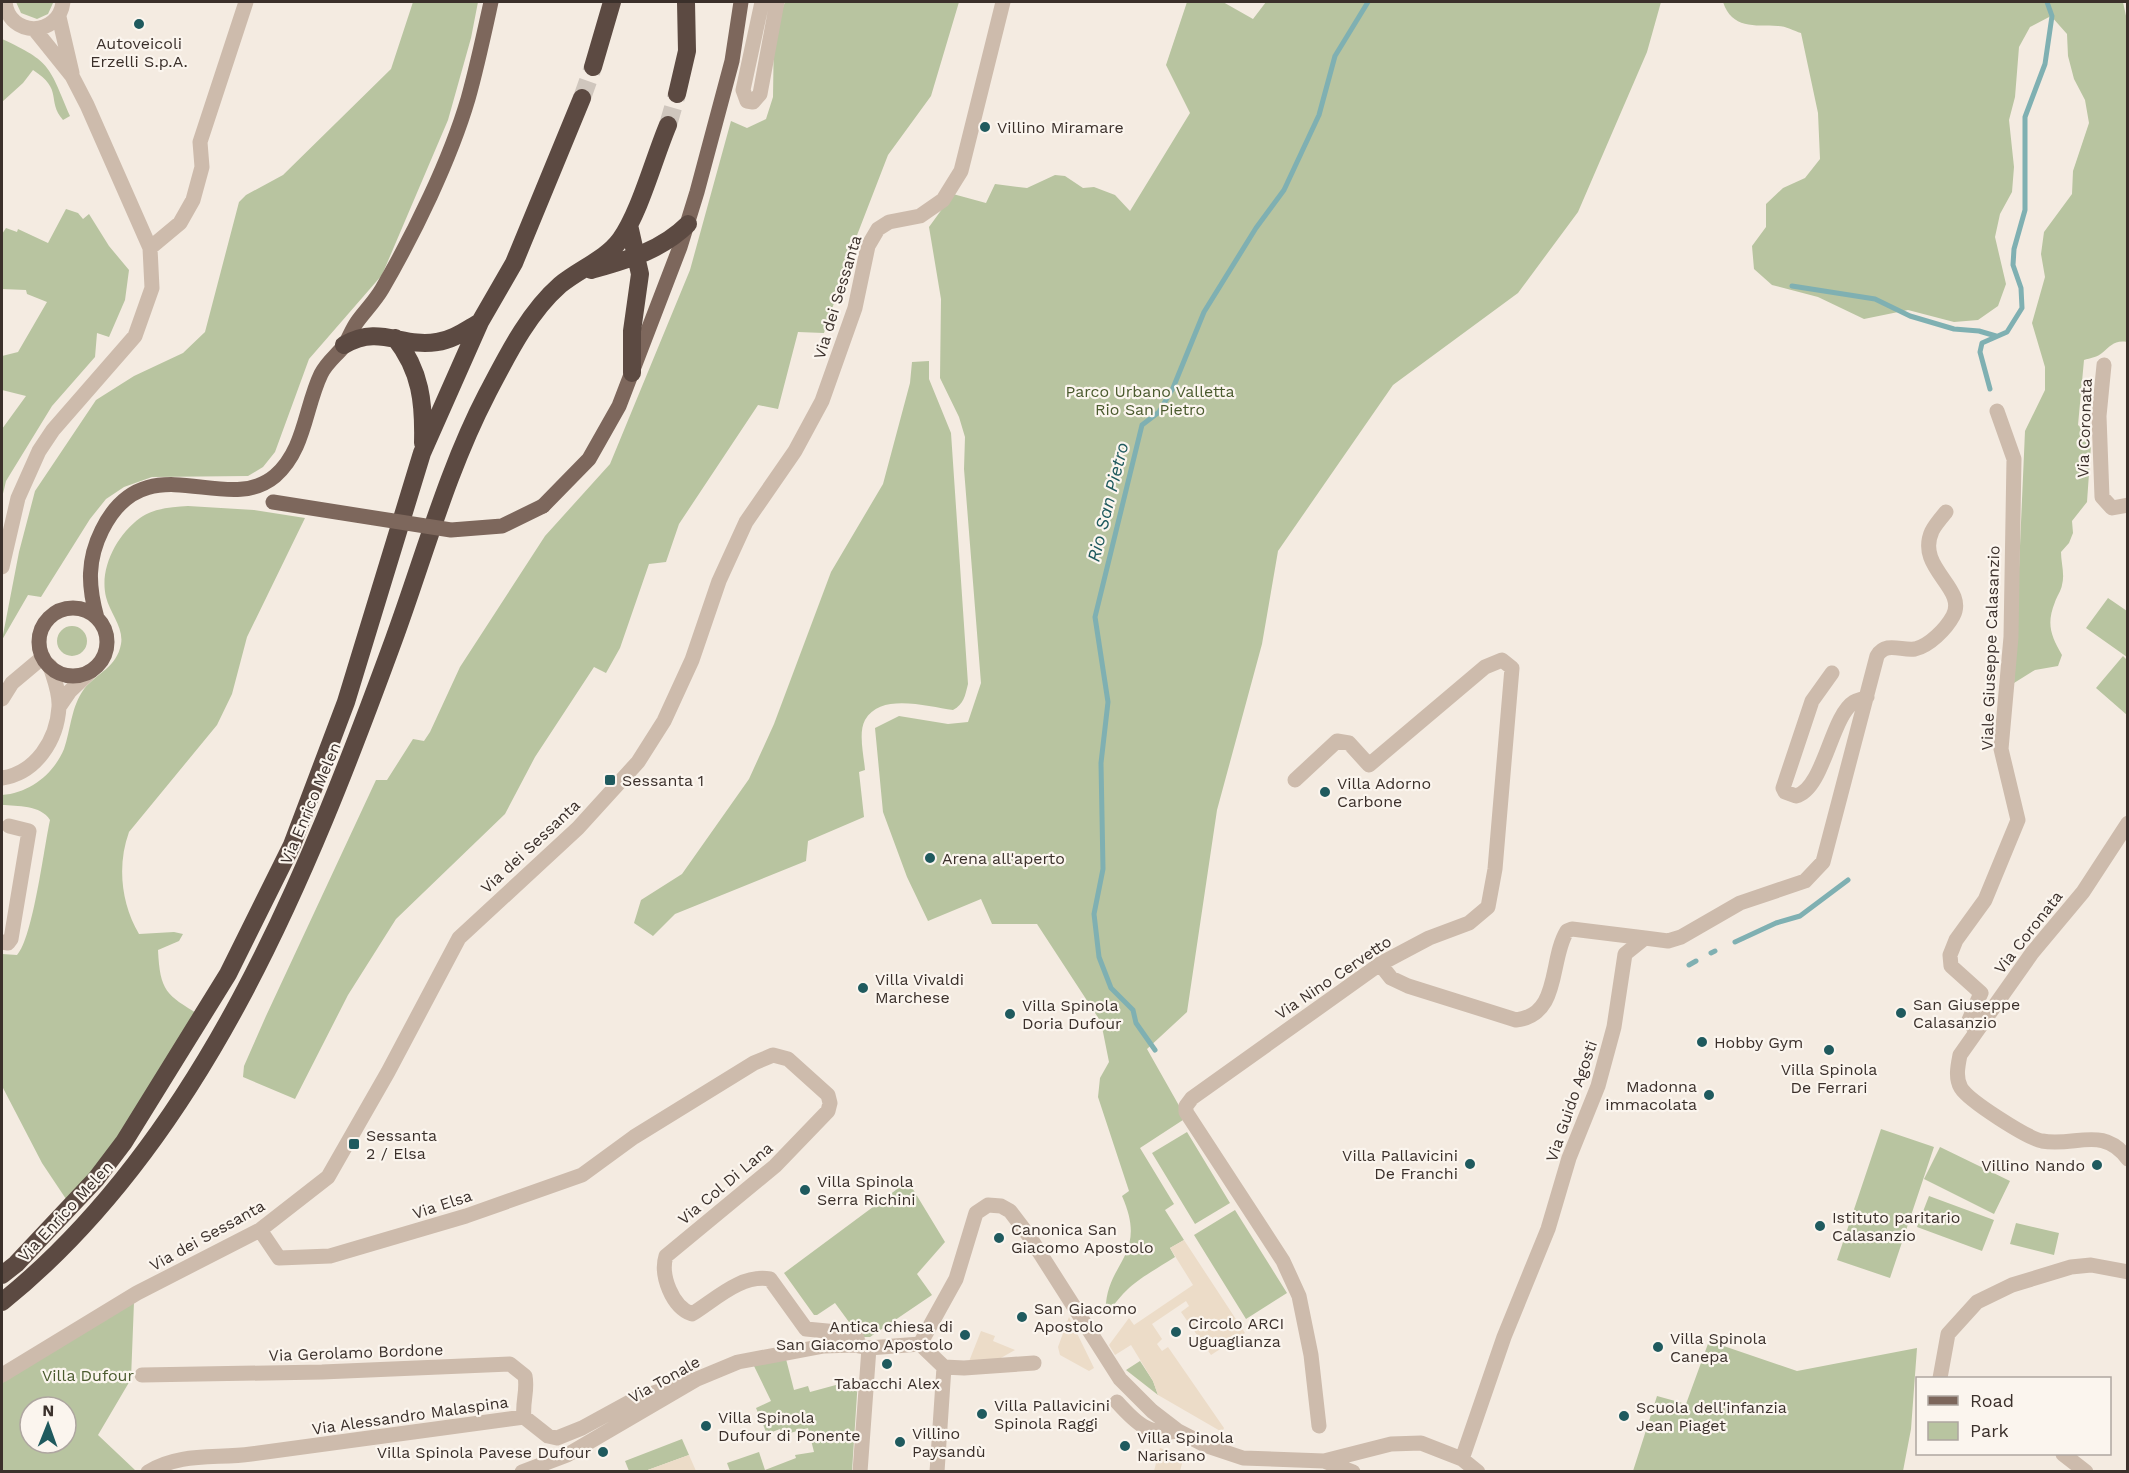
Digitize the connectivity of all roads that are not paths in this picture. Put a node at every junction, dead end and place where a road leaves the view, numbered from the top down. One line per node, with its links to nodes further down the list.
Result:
1 (5, 2): 11 (street)
2 (246, 2): 19 (street)
3 (491, 2): 24 (main road)
4 (612, 2): 12 (highway)
5 (686, 2): 14 (highway)
6 (741, 2): 17 (main road)
7 (762, 2): 8 (street)
8 (777, 2)
9 (1003, 2): 52 (street, Via dei Sessanta)
10 (61, 9): 11 (street); 13 (street)
11 (35, 30): 13 (street)
12 (593, 67)
13 (72, 76): 19 (street)
14 (677, 94)
15 (582, 98): 22 (highway)
16 (668, 125): 18 (highway, Via Enrico Melen)
17 (688, 224): 20 (highway); 26 (main road)
18 (629, 225): 20 (highway); 21 (highway, Via Enrico Melen)
19 (150, 248): 32 (street)
20 (637, 257): 21 (highway); 26 (highway)
21 (575, 274): 55 (highway, Via Enrico Melen)
22 (480, 322): 23 (highway); 28 (highway)
23 (395, 338): 24 (highway); 28 (highway)
24 (344, 345): 29 (main road)
25 (2104, 365): 30 (street, Via Coronata)
26 (632, 373): 29 (main road, bridge)
27 (1997, 411): 49 (street, Viale Giuseppe Calasanzio)
28 (422, 453): 54 (highway, Via Enrico Melen)
29 (236, 490): 33 (main road)
30 (2127, 505)
31 (1946, 512): 39 (street)
32 (2, 567)
33 (88, 576): 34 (main road); 35 (main road)
34 (66, 609): 35 (main road); 36 (main road)
35 (97, 618): 37 (main road)
36 (46, 662): 37 (main road); 40 (street); 41 (street)
37 (91, 671): 41 (street)
38 (1832, 673): 39 (street)
39 (1867, 697): 46 (street)
40 (2, 699)
41 (59, 707): 42 (street)
42 (2, 778)
43 (1295, 780): 48 (street, Via Nino Cervetto)
44 (2127, 823): 49 (street, Via Coronata)
45 (9, 826): 47 (street)
46 (1645, 938): 48 (street); 69 (street, Via Guido Agosti)
47 (2, 942)
48 (1380, 964): 66 (street, Via Nino Cervetto)
49 (1976, 1032): 51 (street, Via Coronata)
50 (634, 1137): 52 (street, Via Elsa); 57 (street, Via Col Di Lana)
51 (2127, 1159)
52 (260, 1230): 61 (street, Via dei Sessanta)
53 (2127, 1272): 62 (street)
54 (2, 1275)
55 (2, 1302)
56 (920, 1344): 57 (street); 59 (street); 67 (street)
57 (864, 1347): 63 (street, Via Tonale); 74 (street)
58 (1034, 1364): 59 (street)
59 (944, 1367): 75 (street)
60 (142, 1375): 65 (street, Via Gerolamo Bordone)
61 (2, 1376)
62 (1940, 1377)
63 (697, 1379): 65 (street, Via Alessandro Malaspina); 73 (street, Via Tonale)
64 (1118, 1402): 67 (street)
65 (524, 1417): 72 (street, Via Alessandro Malaspina)
66 (1319, 1426)
67 (1178, 1431): 71 (street)
68 (2064, 1455): 78 (street)
69 (1461, 1459): 70 (street); 77 (street)
70 (1324, 1461): 71 (street); 76 (street)
71 (1245, 1465)
72 (148, 1472)
73 (522, 1472)
74 (860, 1472)
75 (938, 1472)
76 (1353, 1472)
77 (1478, 1472)
78 (2086, 1472)

